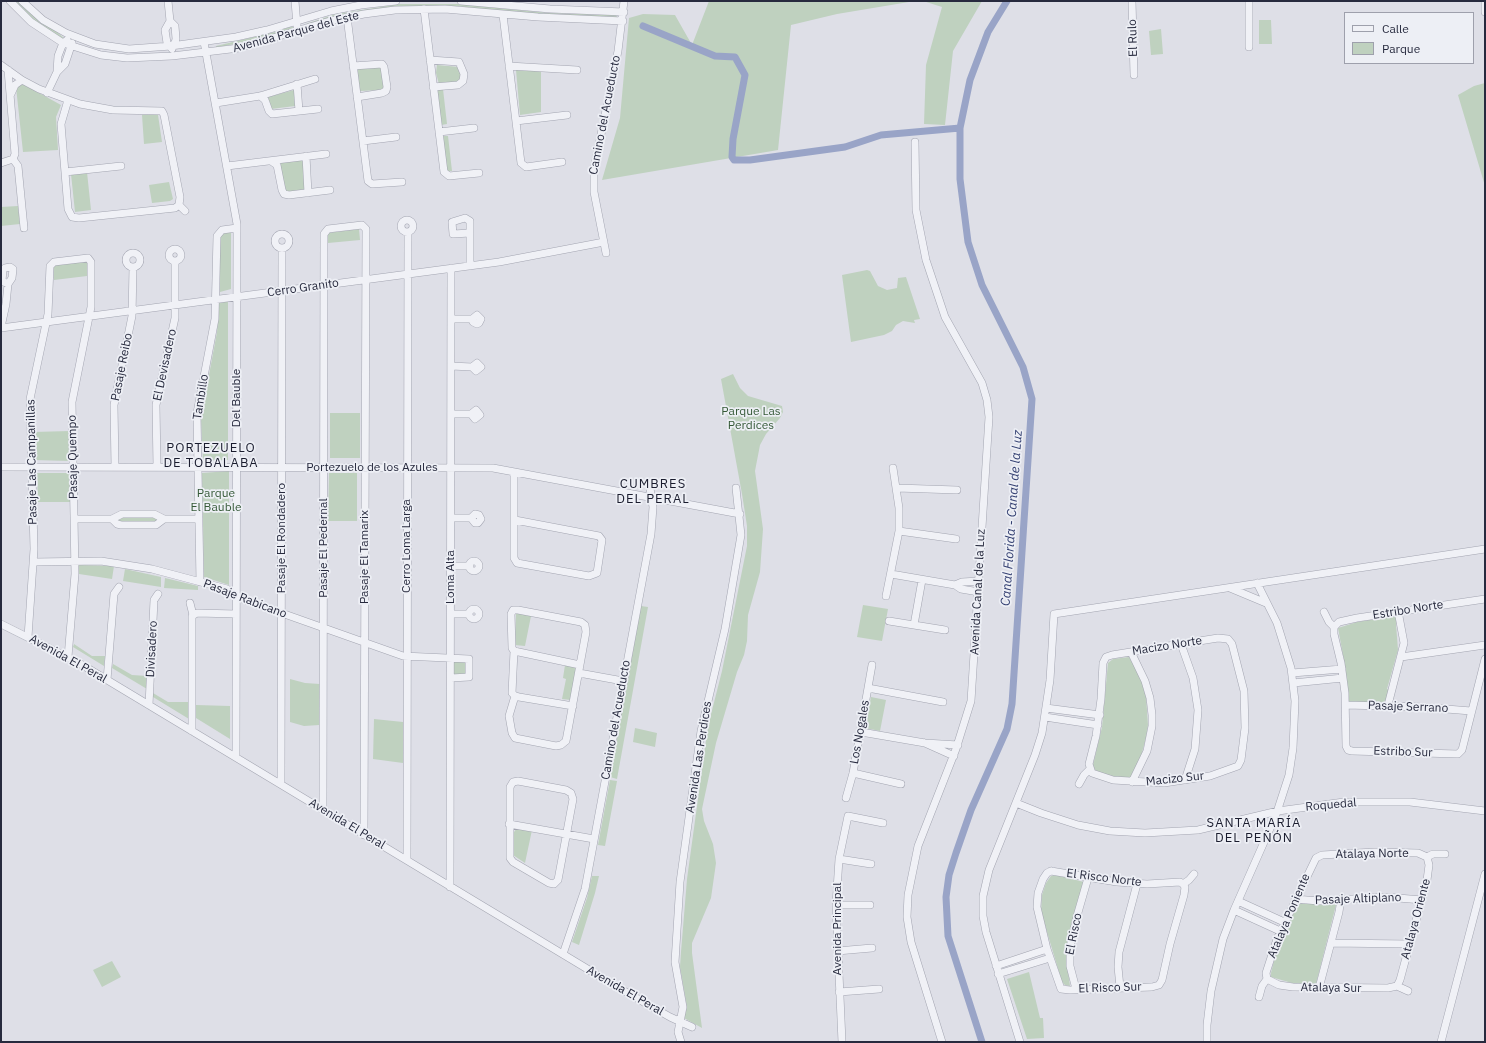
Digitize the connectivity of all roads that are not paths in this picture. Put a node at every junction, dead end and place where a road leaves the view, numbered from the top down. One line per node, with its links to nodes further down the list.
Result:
1 (10, 1): 22 (street, Avenida Parque del Este)
2 (22, 1): 20 (street, Avenida Parque del Este)
3 (168, 1): 23 (street)
4 (295, 1): 17 (street)
5 (396, 1): 11 (street, Avenida Parque del Este)
6 (461, 1): 13 (street)
7 (624, 1): 13 (street, Camino del Acueducto)
8 (1132, 1): 35 (street, El Rulo)
9 (1249, 1): 25 (street)
10 (1485, 1): 14 (street)
11 (348, 4): 17 (street, Avenida Parque del Este)
12 (424, 9): 15 (street, Avenida Parque del Este); 16 (street, Avenida Parque del Este); 28 (street)
13 (624, 12): 18 (street, Camino del Acueducto)
14 (1485, 12)
15 (503, 14): 18 (street, Avenida Parque del Este); 31 (street)
16 (347, 17): 19 (street, Avenida Parque del Este); 30 (street)
17 (297, 21): 19 (street); 21 (street, Avenida Parque del Este)
18 (623, 21): 75 (street, Camino del Acueducto)
19 (298, 32): 26 (street, Avenida Parque del Este)
20 (73, 36): 22 (street); 23 (street, Avenida Parque del Este); 24 (street)
21 (204, 42): 23 (street, Avenida Parque del Este); 26 (street, Del Bauble)
22 (64, 43): 24 (street, Avenida Parque del Este); 34 (street)
23 (172, 46): 27 (street)
24 (72, 47): 27 (street, Avenida Parque del Este); 34 (street)
25 (1249, 47)
26 (206, 52): 27 (street, Avenida Parque del Este); 45 (street, Del Bauble)
27 (172, 56)
28 (430, 60): 39 (street); 39 (street)
29 (1, 65): 32 (street)
30 (353, 66): 43 (street); 43 (street)
31 (509, 66): 33 (street); 49 (street)
32 (8, 70): 37 (street); 41 (street)
33 (577, 70)
34 (56, 72): 40 (street)
35 (1134, 75)
36 (315, 79): 38 (street)
37 (22, 80): 40 (street); 41 (street)
38 (297, 84): 42 (street); 47 (street)
39 (433, 87): 51 (street)
40 (47, 93): 44 (street)
41 (11, 95): 57 (street)
42 (260, 96): 45 (street); 47 (street)
43 (357, 97): 53 (street)
44 (68, 100): 63 (street); 68 (street)
45 (216, 103): 62 (street, Del Bauble)
46 (318, 109): 47 (street)
47 (299, 111)
48 (567, 115): 49 (street)
49 (516, 121): 60 (street)
50 (474, 128): 51 (street)
51 (439, 132): 64 (street)
52 (396, 137): 53 (street)
53 (363, 141): 65 (street)
54 (914, 142): 138 (street, Avenida Canal de la Luz)
55 (326, 154): 56 (street)
56 (306, 156): 58 (street); 67 (street)
57 (13, 160): 59 (street); 71 (street)
58 (271, 161): 62 (street); 67 (street)
59 (1, 162)
60 (562, 162)
61 (121, 166): 63 (street)
62 (227, 166): 72 (street, Del Bauble)
63 (65, 172): 68 (street)
64 (478, 173)
65 (402, 182)
66 (330, 190): 67 (street)
67 (308, 192)
68 (178, 206): 69 (street)
69 (185, 211)
70 (343, 227): 84 (street, Pasaje El Tamarix); 86 (street, Pasaje El Pedernal)
71 (24, 228)
72 (237, 228): 88 (street, Del Bauble); 89 (street, Tambillo)
73 (408, 232): 83 (street, Cerro Loma Larga)
74 (470, 233): 80 (street)
75 (604, 242): 77 (street, Camino del Acueducto); 80 (street, Cerro Granito)
76 (282, 248): 87 (street, Pasaje El Rondadero)
77 (606, 253)
78 (89, 259): 92 (street, Pasaje Quempo); 95 (street, Pasaje Las Campanillas)
79 (175, 263): 90 (street, El Devisadero)
80 (470, 266): 82 (street, Cerro Granito)
81 (133, 267): 91 (street, Pasaje Reibo)
82 (451, 268): 83 (street, Cerro Granito); 93 (street, Loma Alta)
83 (408, 274): 84 (street, Cerro Granito); 111 (street, Cerro Loma Larga)
84 (365, 280): 86 (street, Cerro Granito); 110 (street, Pasaje El Tamarix)
85 (8, 284): 96 (street)
86 (324, 285): 87 (street, Cerro Granito); 109 (street, Pasaje El Pedernal)
87 (282, 291): 88 (street, Cerro Granito); 108 (street, Pasaje El Rondadero)
88 (237, 297): 89 (street, Cerro Granito); 107 (street, Del Bauble)
89 (216, 300): 90 (street, Cerro Granito); 106 (street, Tambillo)
90 (175, 305): 91 (street, Cerro Granito); 105 (street, El Devisadero)
91 (132, 311): 92 (street, Cerro Granito); 104 (street, Pasaje Reibo)
92 (89, 316): 95 (street, Cerro Granito); 103 (street, Pasaje Quempo)
93 (451, 319): 94 (street); 97 (street, Loma Alta)
94 (472, 319)
95 (45, 322): 96 (street, Cerro Granito); 102 (street, Pasaje Las Campanillas)
96 (1, 328)
97 (451, 366): 98 (street); 99 (street, Loma Alta)
98 (472, 366)
99 (451, 414): 100 (street); 112 (street, Loma Alta)
100 (471, 414)
101 (1, 467): 102 (street, Portezuelo de los Azules)
102 (32, 467): 103 (street, Portezuelo de los Azules); 132 (street, Pasaje Las Campanillas)
103 (73, 467): 104 (street, Portezuelo de los Azules); 123 (street, Pasaje Quempo)
104 (115, 467): 105 (street, Portezuelo de los Azules)
105 (157, 467): 106 (street, Portezuelo de los Azules)
106 (198, 467): 107 (street, Portezuelo de los Azules); 126 (street, Tambillo)
107 (236, 467): 108 (street, Portezuelo de los Azules); 145 (street, Del Bauble)
108 (282, 468): 109 (street, Portezuelo de los Azules); 152 (street, Pasaje El Rondadero)
109 (324, 468): 110 (street, Portezuelo de los Azules); 161 (street, Pasaje El Pedernal)
110 (365, 468): 111 (street, Portezuelo de los Azules); 164 (street, Pasaje El Tamarix)
111 (408, 468): 112 (street, Portezuelo de los Azules); 169 (street, Cerro Loma Larga)
112 (451, 468): 114 (street, Portezuelo de los Azules); 121 (street, Loma Alta)
113 (893, 468): 117 (street)
114 (514, 472): 119 (street, Portezuelo de los Azules); 127 (street)
115 (649, 482): 119 (street, Camino del Acueducto)
116 (736, 488): 120 (street, Avenida Las Perdices)
117 (896, 488): 118 (street); 128 (street)
118 (958, 490)
119 (652, 497): 120 (street, Portezuelo de los Azules); 182 (street, Camino del Acueducto)
120 (740, 514): 259 (street, Avenida Las Perdices)
121 (451, 518): 122 (street); 133 (street, Loma Alta)
122 (471, 518)
123 (74, 519): 124 (street); 131 (street, Pasaje Quempo)
124 (112, 519): 125 (street); 125 (street)
125 (164, 519): 126 (street)
126 (199, 519): 137 (street, Tambillo)
127 (515, 520): 127 (street)
128 (899, 531): 129 (street); 135 (street)
129 (956, 539)
130 (1485, 549): 139 (street)
131 (75, 561): 132 (street, Pasaje Rabicano); 137 (street, Pasaje Rabicano); 170 (street, Pasaje Quempo)
132 (34, 562): 163 (street, Pasaje Las Campanillas)
133 (451, 566): 134 (street); 154 (street, Loma Alta)
134 (479, 566)
135 (891, 574): 136 (street); 146 (street)
136 (922, 580): 140 (street); 159 (street)
137 (200, 582): 145 (street, Pasaje Rabicano)
138 (979, 582): 140 (street); 143 (street, Avenida Canal de la Luz)
139 (1256, 583): 142 (street); 149 (street)
140 (955, 585): 143 (street)
141 (119, 587): 181 (street)
142 (1227, 588): 149 (street); 191 (street)
143 (979, 592): 199 (street, Avenida Canal de la Luz)
144 (158, 594): 187 (street, Divisadero)
145 (236, 595): 152 (street, Pasaje Rabicano); 153 (street, Del Bauble)
146 (886, 596)
147 (1485, 599): 150 (street, Estribo Norte)
148 (190, 603): 156 (street)
149 (1267, 603): 178 (street)
150 (1398, 611): 160 (street, Estribo Norte); 171 (street)
151 (1324, 612): 160 (street)
152 (281, 613): 161 (street, Pasaje Rabicano); 207 (street, Pasaje El Rondadero)
153 (236, 614): 156 (street); 201 (street, Del Bauble)
154 (451, 614): 155 (street); 172 (street, Loma Alta)
155 (469, 614)
156 (193, 615): 196 (street)
157 (889, 621): 159 (street)
158 (1, 624): 163 (street, Avenida El Peral)
159 (914, 625): 162 (street)
160 (1334, 627): 176 (street)
161 (324, 628): 164 (street, Pasaje Rabicano); 212 (street, Pasaje El Pedernal)
162 (945, 630)
163 (28, 637): 170 (street, Avenida El Peral)
164 (365, 642): 169 (street, Pasaje Rabicano); 218 (street, Pasaje El Tamarix)
165 (1181, 644): 168 (street, Macizo Norte); 202 (street, Macizo Norte); 205 (street)
166 (1485, 645): 171 (street)
167 (514, 651): 174 (street); 174 (street); 185 (street)
168 (1131, 652): 193 (street, Macizo Norte); 206 (street)
169 (407, 656): 172 (street, Pasaje Rabicano); 224 (street, Cerro Loma Larga)
170 (68, 657): 181 (street, Avenida El Peral)
171 (1401, 657): 189 (street)
172 (451, 658): 179 (street, Loma Alta); 179 (street, Pasaje Rabicano)
173 (1485, 658): 192 (street)
174 (580, 665): 177 (street)
175 (872, 665): 184 (street, Los Nogales)
176 (1342, 669): 178 (street); 180 (street)
177 (579, 673): 182 (street); 190 (street)
178 (1292, 674): 183 (street)
179 (451, 678): 231 (street, Loma Alta)
180 (1343, 678): 183 (street); 188 (street)
181 (107, 680): 187 (street, Avenida El Peral)
182 (623, 681): 219 (street, Camino del Acueducto)
183 (1293, 683): 213 (street)
184 (868, 688): 186 (street); 197 (street, Los Nogales)
185 (514, 696): 190 (street); 190 (street)
186 (943, 702)
187 (149, 705): 196 (street, Avenida El Peral)
188 (1346, 705): 189 (street, Pasaje Serrano); 192 (street, Estribo Sur)
189 (1388, 705): 192 (street, Pasaje Serrano)
190 (573, 706)
191 (1046, 708): 193 (street); 194 (street)
192 (1471, 711)
193 (1100, 715): 195 (street)
194 (1045, 718): 195 (street); 211 (street)
195 (1098, 725): 203 (street)
196 (192, 731): 201 (street, Avenida El Peral)
197 (861, 732): 198 (street); 204 (street, Los Nogales)
198 (925, 743): 199 (street); 200 (street)
199 (958, 745): 200 (street, Avenida Canal de la Luz)
200 (954, 756): 263 (street, Avenida Canal de la Luz)
201 (236, 757): 207 (street, Avenida El Peral)
202 (1238, 766): 205 (street, Macizo Sur)
203 (1089, 770): 206 (street, Macizo Sur); 209 (street)
204 (853, 774): 208 (street); 210 (street, Los Nogales)
205 (1185, 780): 206 (street, Macizo Sur)
206 (1132, 782)
207 (281, 784): 212 (street, Avenida El Peral)
208 (901, 784)
209 (1079, 784)
210 (846, 798)
211 (1016, 803): 213 (street, Roquedal); 248 (street)
212 (324, 810): 218 (street, Avenida El Peral)
213 (1278, 811): 214 (street, Roquedal); 235 (street)
214 (1485, 811)
215 (883, 823): 223 (street, Avenida Principal)
216 (509, 824): 217 (street); 217 (street); 217 (street)
217 (566, 834): 219 (street)
218 (364, 835): 224 (street, Avenida El Peral)
219 (594, 838): 246 (street, Camino del Acueducto)
220 (1445, 854): 221 (street)
221 (1427, 857): 222 (street, Atalaya Norte); 234 (street, Atalaya Oriente)
222 (1316, 858): 232 (street, Atalaya Poniente)
223 (839, 859): 225 (street); 236 (street, Avenida Principal)
224 (407, 860): 231 (street, Avenida El Peral)
225 (872, 864)
226 (1194, 874): 230 (street)
227 (1485, 874): 266 (street)
228 (1088, 878): 229 (street, El Risco Norte); 244 (street, El Risco Norte); 255 (street, El Risco)
229 (1137, 884): 230 (street, El Risco Norte); 252 (street)
230 (1183, 884): 252 (street, El Risco Sur)
231 (450, 887): 246 (street, Avenida El Peral)
232 (1295, 899): 233 (street, Pasaje Altiplano); 239 (street, Atalaya Poniente)
233 (1341, 899): 234 (street, Pasaje Altiplano); 241 (street)
234 (1422, 900): 242 (street, Atalaya Oriente)
235 (1238, 901): 238 (street); 239 (street)
236 (836, 905): 237 (street); 245 (street, Avenida Principal)
237 (870, 905)
238 (1234, 910): 240 (street); 265 (street)
239 (1284, 922): 240 (street, Atalaya Poniente)
240 (1280, 930): 250 (street, Atalaya Poniente)
241 (1331, 943): 242 (street); 253 (street)
242 (1409, 944): 251 (street, Atalaya Oriente)
243 (872, 948): 245 (street)
244 (1047, 949): 247 (street); 248 (street)
245 (837, 951): 257 (street, Avenida Principal)
246 (563, 954): 259 (street, Avenida El Peral)
247 (1050, 958): 249 (street); 255 (street, El Risco Sur)
248 (996, 966): 249 (street)
249 (998, 974): 264 (street)
250 (1267, 979): 253 (street, Atalaya Sur); 258 (street, Atalaya Poniente)
251 (1397, 986): 253 (street, Atalaya Sur); 256 (street)
252 (1120, 988): 255 (street, El Risco Sur)
253 (1319, 988)
254 (879, 989): 257 (street)
255 (1076, 990)
256 (1408, 991)
257 (839, 992): 262 (street, Avenida Principal)
258 (1259, 997)
259 (680, 1025): 260 (street, Avenida El Peral); 261 (street)
260 (692, 1026)
261 (681, 1042)
262 (842, 1042)
263 (942, 1042)
264 (1020, 1042)
265 (1207, 1042)
266 (1440, 1042)

